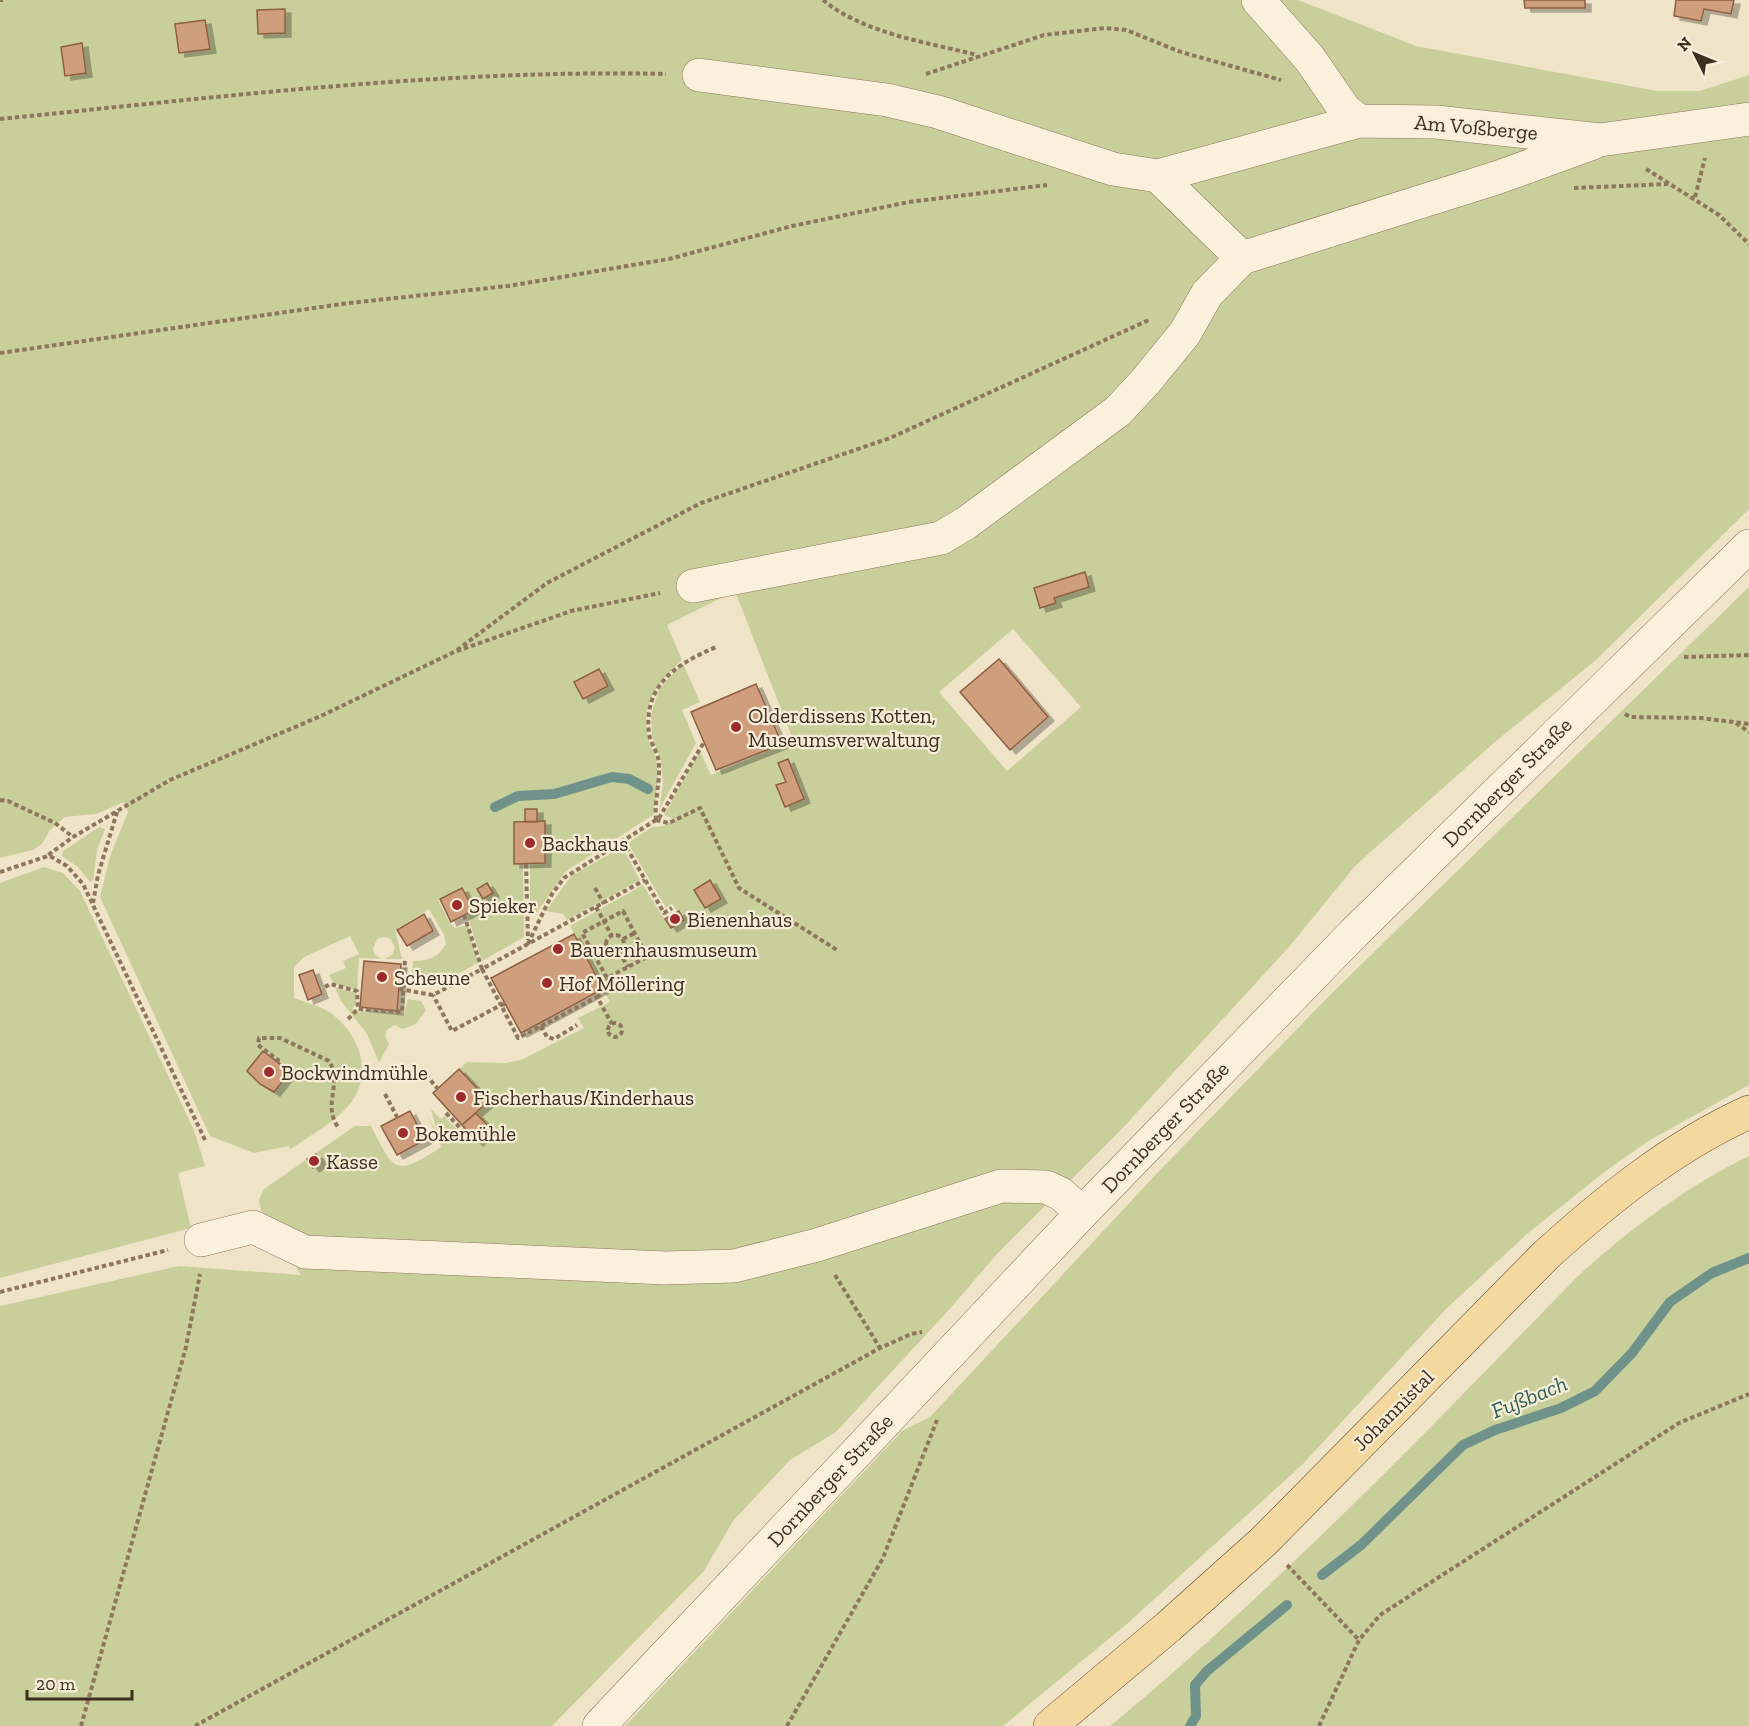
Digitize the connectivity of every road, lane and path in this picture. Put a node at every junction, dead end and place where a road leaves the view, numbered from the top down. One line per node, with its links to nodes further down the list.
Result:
1 (824, 0): 4 (path)
2 (1258, 0): 7 (street)
3 (699, 75): 5 (path); 10 (street)
4 (1290, 86)
5 (0, 119)
6 (1749, 119): 8 (street, Am Voßberge)
7 (1359, 121): 8 (street, Am Voßberge); 10 (street, Am Voßberge)
8 (1600, 140): 13 (street)
9 (1644, 168): 12 (path)
10 (1158, 176): 13 (street)
11 (1051, 185): 15 (path)
12 (1749, 244)
13 (1242, 258): 17 (street)
14 (1152, 318): 20 (path)
15 (0, 353)
16 (1749, 546): 18 (street, Dornberger Straße)
17 (693, 586): 20 (path)
18 (1655, 638): 21 (path); 22 (street, Dornberger Straße)
19 (716, 647): 29 (path)
20 (454, 652): 28 (path)
21 (1749, 655)
22 (1599, 692): 23 (path); 75 (street, Dornberger Straße)
23 (1735, 723): 24 (path); 25 (path)
24 (1749, 724)
25 (1749, 732)
26 (704, 742): 29 (path)
27 (0, 800): 30 (path)
28 (117, 812): 30 (path); 37 (path)
29 (656, 820): 31 (path); 48 (path)
30 (73, 837): 32 (path)
31 (623, 841): 35 (path); 46 (path)
32 (48, 855): 34 (path); 37 (path)
33 (526, 864): 46 (path)
34 (0, 872)
35 (645, 880): 38 (path); 40 (path)
36 (595, 888): 38 (path)
37 (93, 903): 74 (path)
38 (604, 903): 39 (path)
39 (596, 907): 42 (path); 46 (path)
40 (672, 908)
41 (464, 915): 53 (path)
42 (604, 921): 43 (path); 44 (path); 50 (path)
43 (635, 933): 45 (path); 52 (path)
44 (612, 936): 45 (path); 47 (path)
45 (623, 939): 49 (path)
46 (528, 944): 53 (path)
47 (609, 950): 49 (path); 50 (path)
48 (837, 950)
49 (620, 952): 52 (path)
50 (595, 956): 54 (path)
51 (405, 960): 56 (path)
52 (628, 967): 54 (path)
53 (482, 969): 57 (path); 59 (path)
54 (607, 978): 58 (path)
55 (325, 987): 60 (path)
56 (401, 990): 57 (path); 60 (path)
57 (433, 995): 59 (path)
58 (597, 997): 62 (path); 64 (path)
59 (503, 1004): 64 (path)
60 (358, 1009): 61 (path)
61 (348, 1019)
62 (612, 1024)
63 (577, 1025): 64 (path)
64 (541, 1026)
65 (276, 1061): 72 (path)
66 (421, 1069): 67 (path)
67 (438, 1089)
68 (385, 1094): 71 (path)
69 (1749, 1112): 81 (main road, Johannistal)
70 (446, 1113): 73 (path)
71 (397, 1117)
72 (338, 1126)
73 (465, 1132)
74 (205, 1140)
75 (1082, 1213): 77 (street); 85 (street, Dornberger Straße)
76 (201, 1240): 77 (street); 78 (path); 83 (path)
77 (817, 1245): 84 (path)
78 (0, 1292)
79 (1749, 1394): 82 (path)
80 (939, 1417): 86 (path)
81 (1264, 1541): 82 (path); 87 (main road, Johannistal)
82 (1359, 1640): 88 (path)
83 (81, 1726)
84 (195, 1726)
85 (599, 1726)
86 (787, 1726)
87 (1050, 1726)
88 (1319, 1726)

